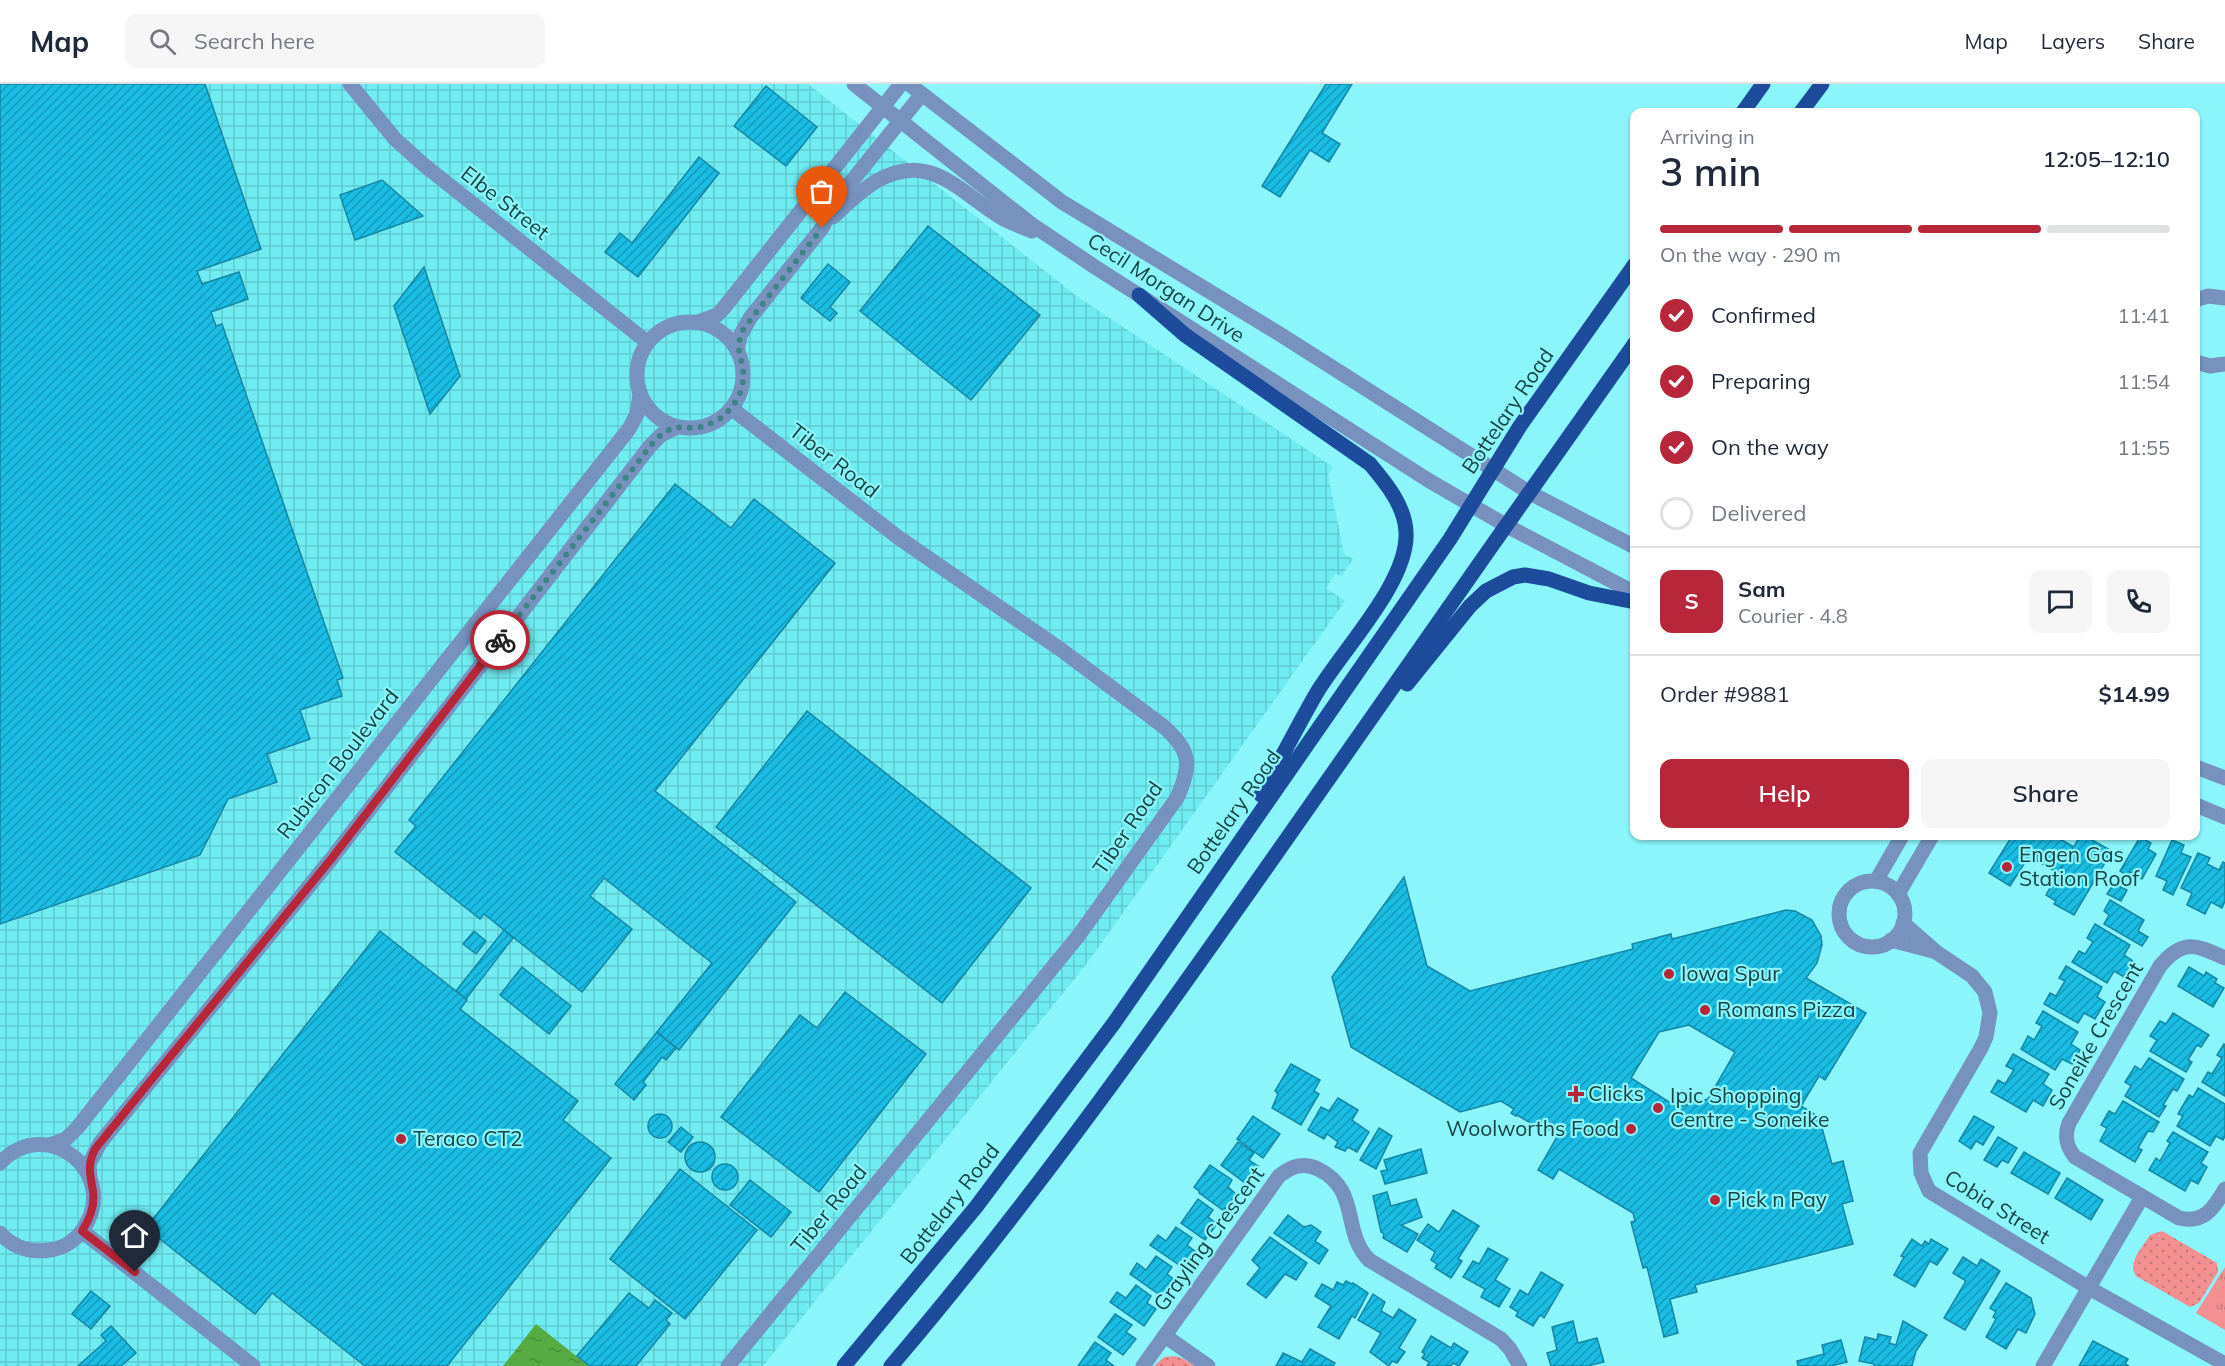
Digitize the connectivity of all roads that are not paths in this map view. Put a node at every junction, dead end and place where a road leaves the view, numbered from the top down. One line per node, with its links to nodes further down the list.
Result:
1 (350, 84): 19 (street, Elbe Street)
2 (854, 84): 8 (street, Cecil Morgan Drive)
3 (901, 84): 8 (street)
4 (909, 84): 7 (street, Cecil Morgan Drive)
5 (1763, 84): 9 (main road)
6 (1822, 84): 10 (main road)
7 (922, 94): 11 (street); 27 (street, Cecil Morgan Drive)
8 (883, 107): 11 (street, Cecil Morgan Drive); 18 (street)
9 (1746, 108)
10 (1805, 108)
11 (901, 121): 12 (street); 13 (street, Cecil Morgan Drive)
12 (822, 228): 13 (street); 21 (street)
13 (1062, 245): 15 (street, Cecil Morgan Drive)
14 (1630, 271): 27 (main road, Bottelary Road)
15 (1139, 295): 29 (street, Cecil Morgan Drive); 41 (main road)
16 (2224, 296): 17 (street)
17 (2200, 299)
18 (698, 322): 19 (street); 21 (street)
19 (647, 342): 24 (street)
20 (1630, 350): 28 (main road)
21 (737, 351): 25 (street)
22 (2200, 363): 23 (street)
23 (2225, 364)
24 (640, 394): 26 (street); 48 (street, Rubicon Boulevard)
25 (731, 408): 26 (street); 61 (street, Tiber Road)
26 (677, 427): 52 (street)
27 (1493, 468): 28 (street, Cecil Morgan Drive); 29 (main road, Bottelary Road)
28 (1530, 493): 30 (main road); 31 (street, Cecil Morgan Drive)
29 (1471, 505): 30 (street, Cecil Morgan Drive); 41 (main road, Bottelary Road)
30 (1508, 526): 32 (street, Cecil Morgan Drive); 34 (main road)
31 (1630, 544)
32 (1630, 590)
33 (1630, 601): 34 (main road)
34 (1358, 737): 63 (main road)
35 (2200, 769): 36 (street)
36 (2225, 778)
37 (2200, 808): 38 (street)
38 (2225, 817)
39 (1900, 840): 42 (street)
40 (1930, 840): 43 (street)
41 (1227, 858): 62 (main road, Bottelary Road)
42 (1876, 881): 43 (street); 45 (street)
43 (1898, 894): 44 (street)
44 (1903, 923): 45 (street); 46 (street, Cobia Street)
45 (1891, 940): 46 (street, Cobia Street)
46 (1936, 952): 57 (street, Cobia Street)
47 (2225, 958): 54 (street, Soneike Crescent)
48 (50, 1145): 50 (street); 52 (street)
49 (0, 1146): 50 (street)
50 (20, 1148): 51 (street)
51 (0, 1163)
52 (90, 1178): 55 (street)
53 (2225, 1189): 54 (street, Soneike Crescent)
54 (2142, 1197): 57 (street)
55 (82, 1231): 56 (street); 60 (street)
56 (0, 1233)
57 (2089, 1288): 59 (street, Cobia Street); 67 (street)
58 (1165, 1336): 64 (street, Grayling Crescent); 65 (street); 66 (street, Grayling Crescent)
59 (2225, 1364)
60 (253, 1366)
61 (728, 1366)
62 (844, 1366)
63 (891, 1366)
64 (1143, 1366)
65 (1208, 1366)
66 (1520, 1366)
67 (2043, 1366)

